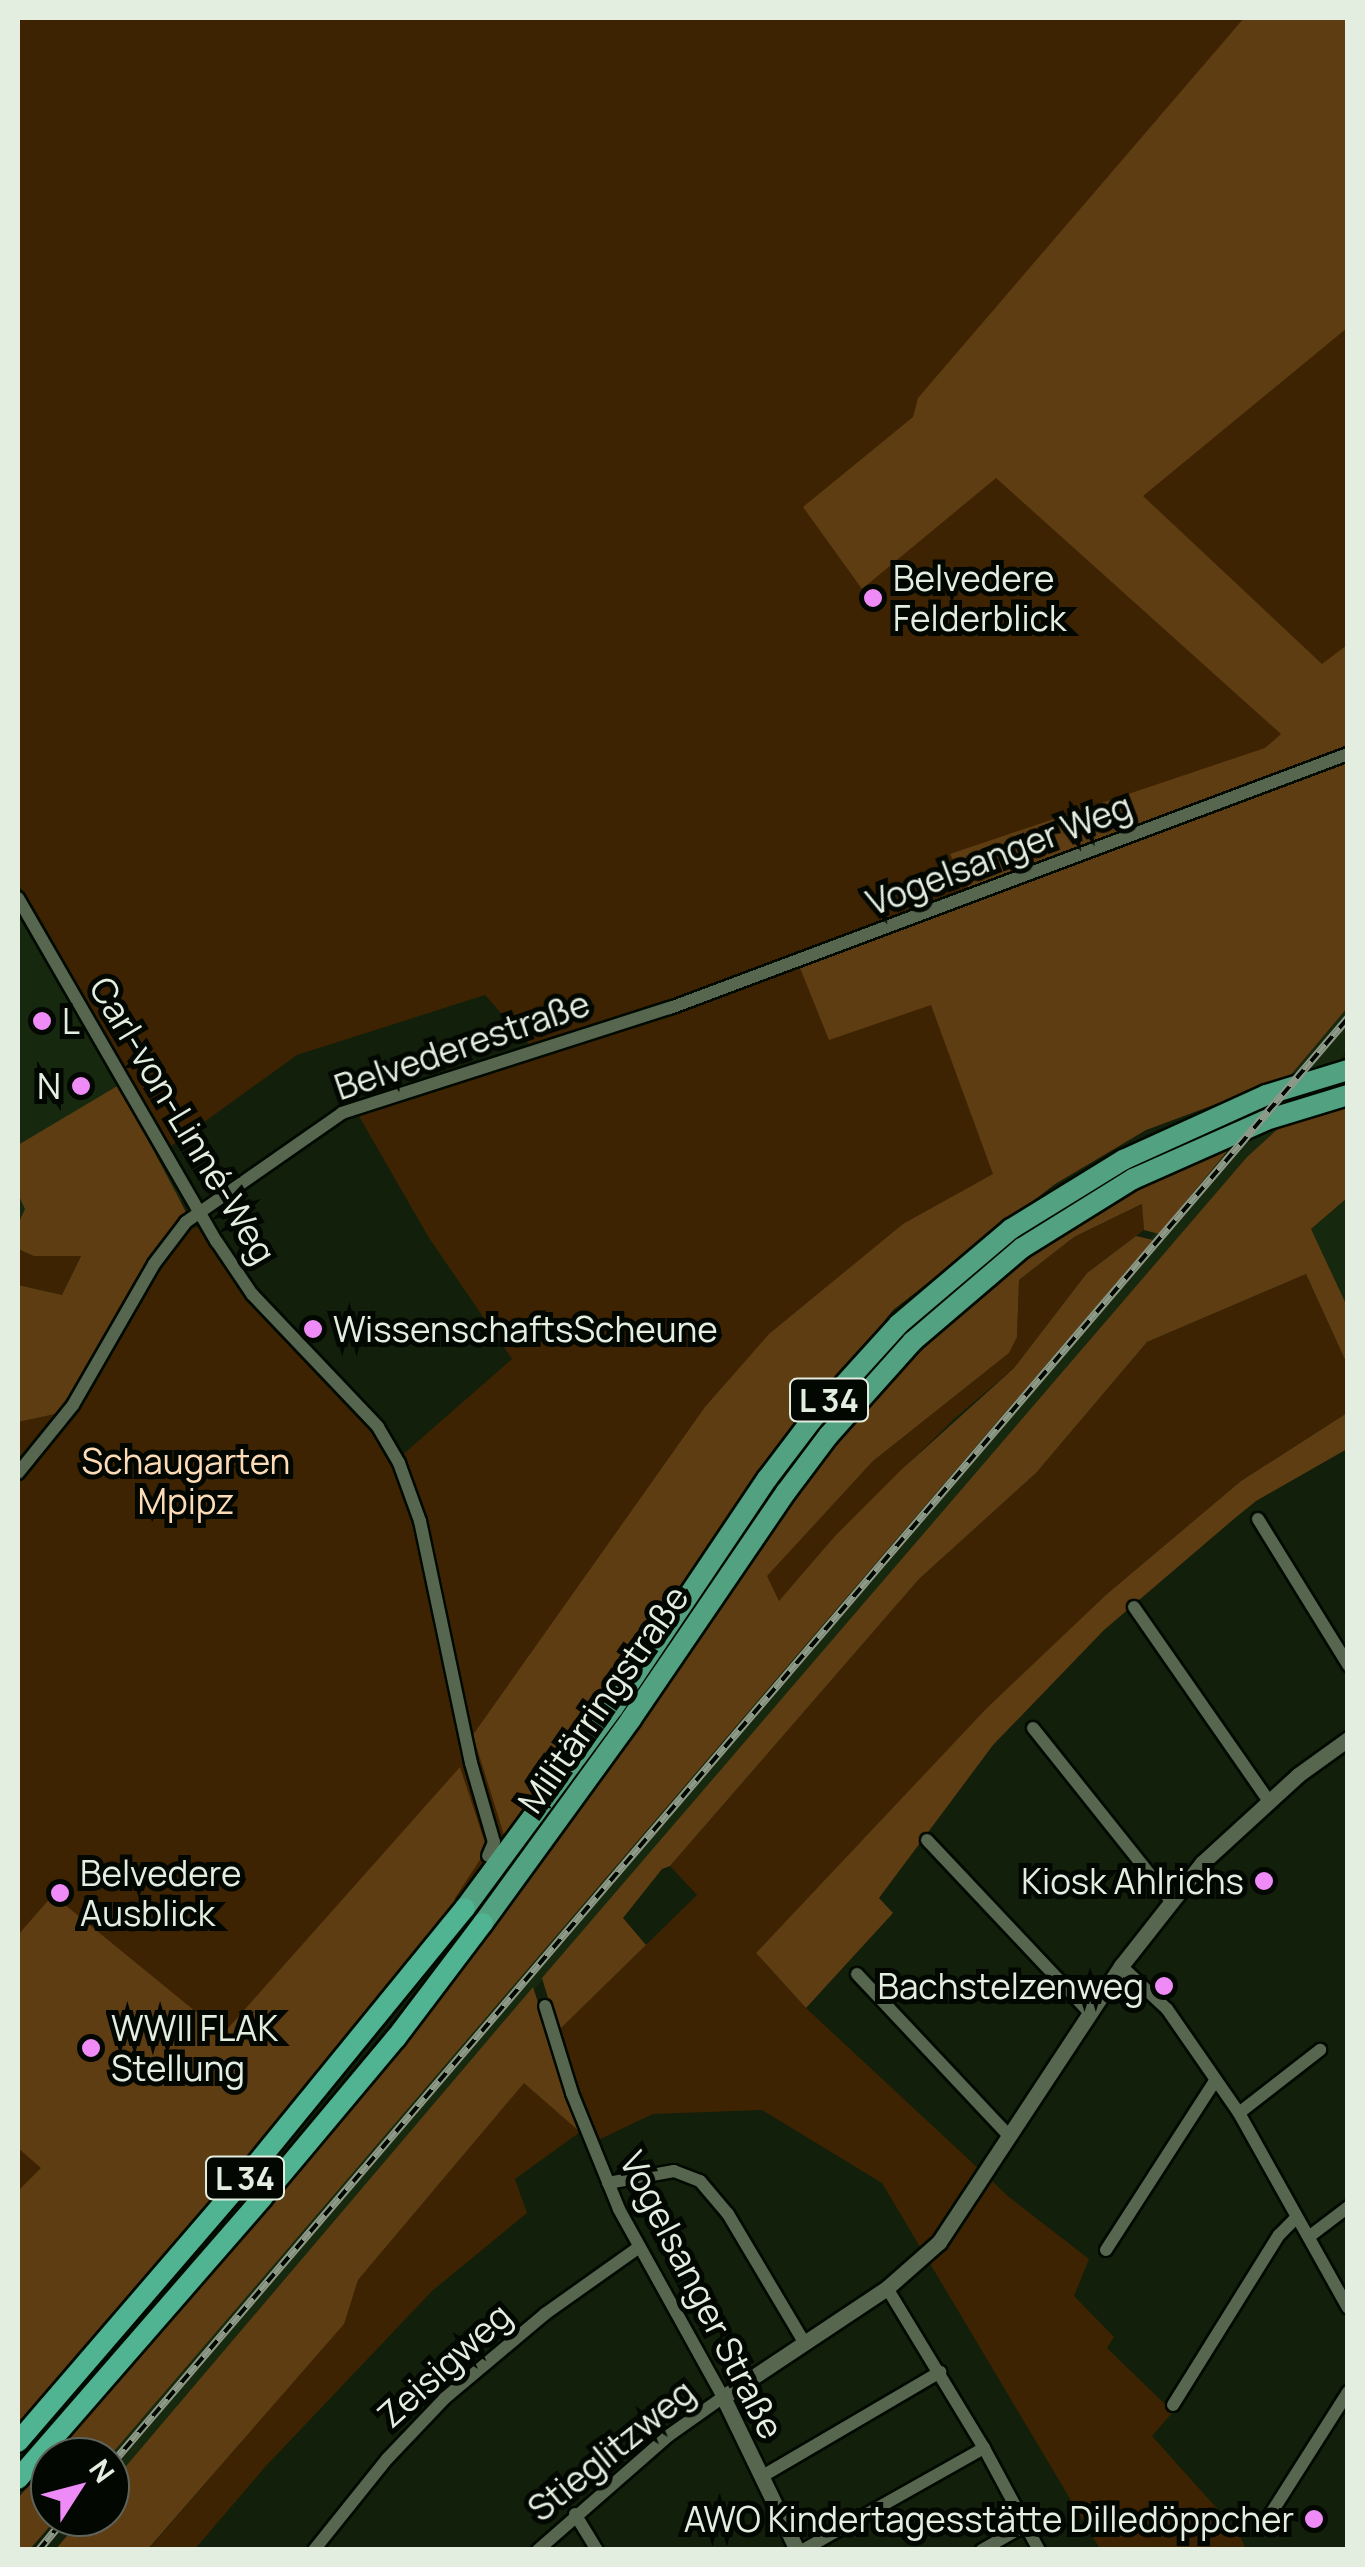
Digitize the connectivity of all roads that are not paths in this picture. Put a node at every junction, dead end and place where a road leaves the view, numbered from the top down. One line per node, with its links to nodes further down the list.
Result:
1 (1348, 754): 3 (street, Vogelsanger Weg)
2 (18, 898): 6 (street, Carl-von-Linné-Weg)
3 (670, 1008): 6 (street, Belvederestraße)
4 (1348, 1070): 17 (main road, Militärringstraße / L 34)
5 (1348, 1095): 18 (main road, Militärringstraße / L 34)
6 (198, 1210): 7 (street, Belvederestraße); 15 (street, Carl-von-Linné-Weg)
7 (18, 1473)
8 (1258, 1519): 10 (street)
9 (1134, 1607): 13 (street)
10 (1348, 1665)
11 (1034, 1728): 16 (street)
12 (1348, 1739): 13 (street)
13 (1269, 1800): 16 (street)
14 (926, 1840): 22 (street)
15 (488, 1856)
16 (1171, 1901): 19 (street)
17 (465, 1908): 40 (highway, Militärringstraße / L 34)
18 (484, 1923): 43 (highway, Militärringstraße / L 34)
19 (1121, 1966): 22 (street); 24 (street)
20 (857, 1974): 26 (street)
21 (546, 2006): 27 (street, Vogelsanger Straße)
22 (1090, 2013): 26 (street)
23 (1320, 2050): 25 (street)
24 (1215, 2081): 25 (street); 32 (street)
25 (1239, 2113): 29 (street)
26 (1009, 2136): 33 (street)
27 (608, 2183): 31 (street, Vogelsanger Straße); 35 (street)
28 (1348, 2207): 30 (street)
29 (1297, 2217): 30 (street); 39 (street)
30 (1310, 2236): 34 (street)
31 (638, 2248): 38 (street, Vogelsanger Straße); 47 (street, Zeisigweg)
32 (1106, 2250)
33 (887, 2288): 35 (street); 36 (street)
34 (1348, 2308)
35 (804, 2342): 38 (street)
36 (940, 2372): 41 (street); 42 (street)
37 (1348, 2392): 46 (street)
38 (724, 2398): 42 (street, Vogelsanger Straße); 44 (street, Stieglitzweg)
39 (1173, 2405)
40 (18, 2442)
41 (984, 2448): 45 (street); 50 (street)
42 (761, 2477): 50 (street, Vogelsanger Straße)
43 (18, 2479)
44 (575, 2514): 48 (street, Stieglitzweg); 49 (street)
45 (1026, 2525): 51 (street); 52 (street)
46 (1262, 2526)
47 (314, 2550)
48 (538, 2550)
49 (597, 2550)
50 (800, 2550)
51 (982, 2550)
52 (1040, 2550)

